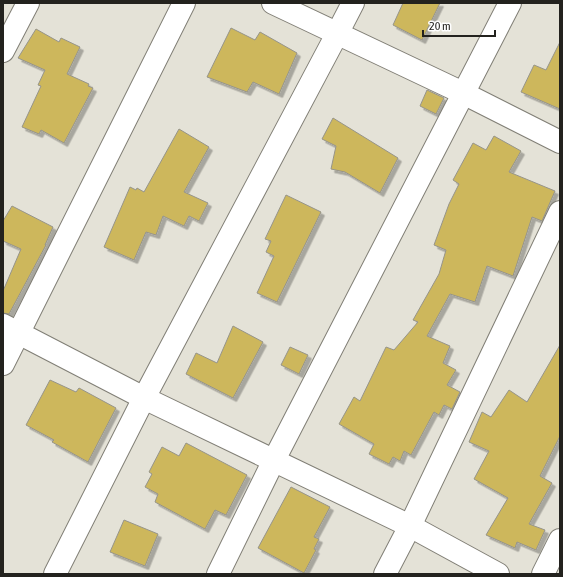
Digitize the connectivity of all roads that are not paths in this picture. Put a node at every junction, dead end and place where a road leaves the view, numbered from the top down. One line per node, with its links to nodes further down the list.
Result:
1 (28, 3): 7 (street)
2 (184, 3): 11 (street)
3 (273, 3): 6 (street)
4 (352, 3): 6 (street)
5 (510, 3): 8 (street)
6 (337, 34): 8 (street); 13 (street)
7 (3, 51)
8 (463, 93): 9 (street); 14 (street)
9 (560, 142)
10 (560, 212): 15 (street)
11 (11, 329): 12 (street); 13 (street)
12 (3, 364)
13 (144, 398): 14 (street); 17 (street)
14 (274, 460): 15 (street); 18 (street)
15 (410, 526): 19 (street); 20 (street)
16 (560, 540): 21 (street)
17 (55, 574)
18 (218, 574)
19 (385, 574)
20 (498, 574)
21 (543, 574)

